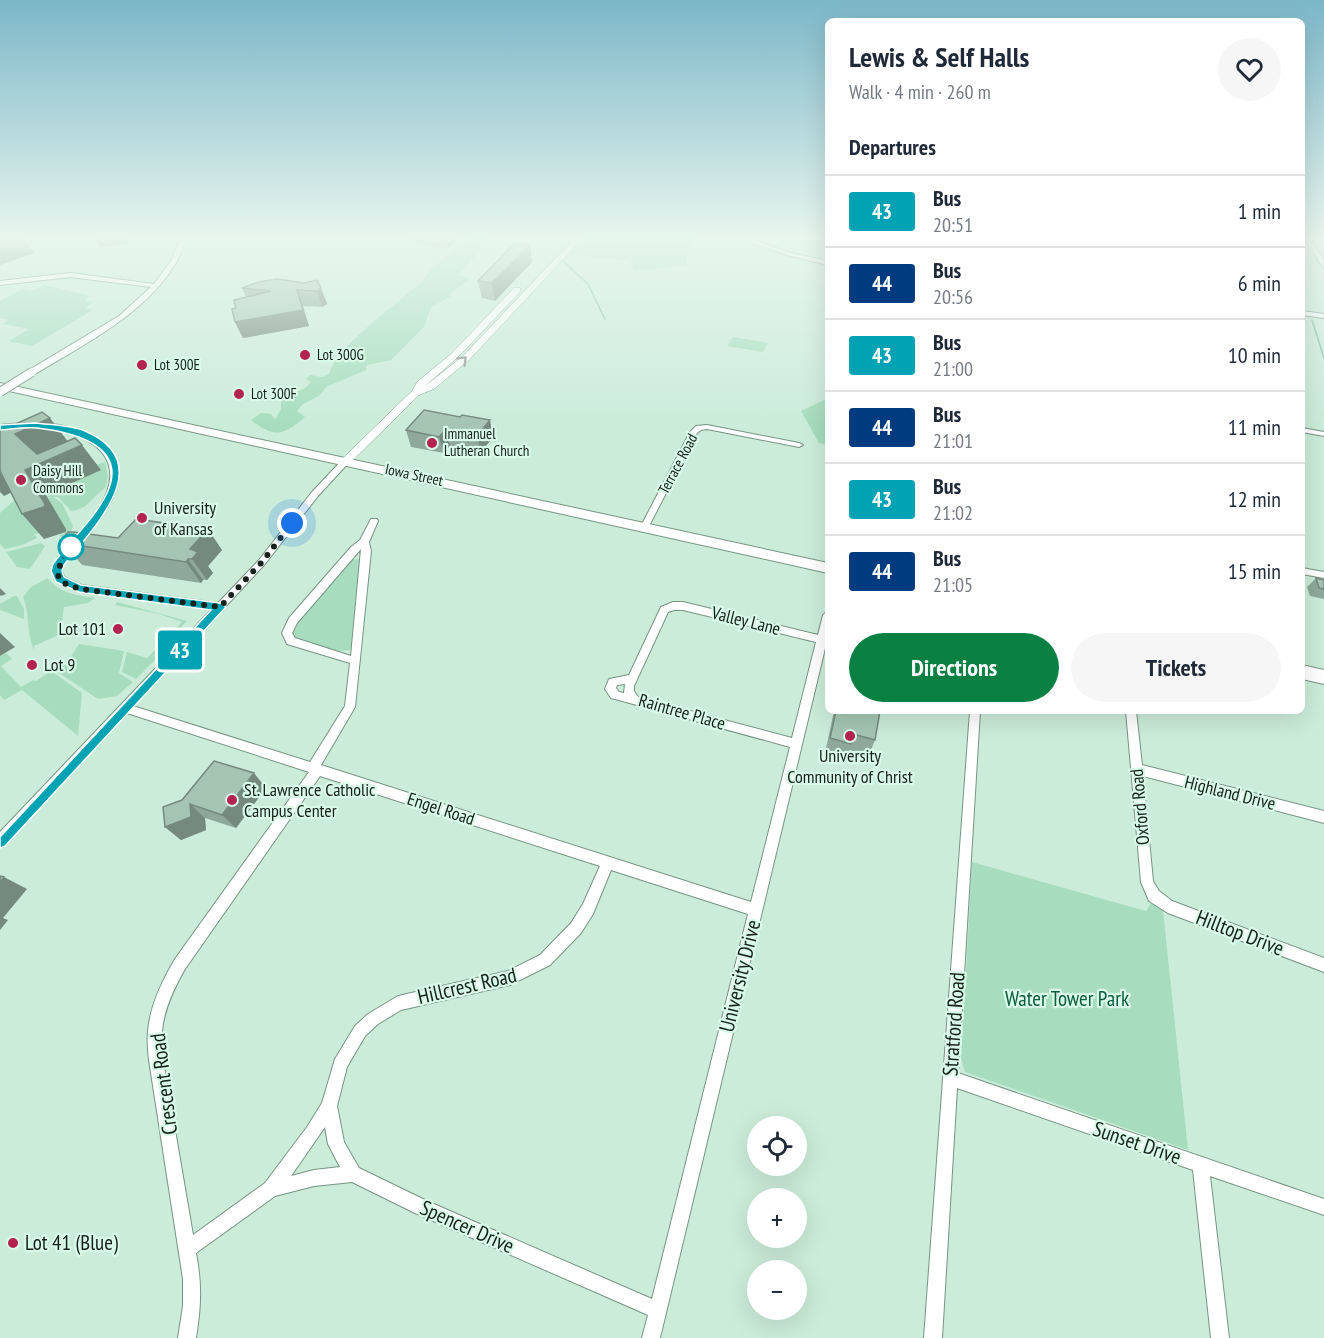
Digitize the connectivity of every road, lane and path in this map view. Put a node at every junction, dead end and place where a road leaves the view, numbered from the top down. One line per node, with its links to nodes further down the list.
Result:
1 (140, 299): 7 (street, bridge)
2 (508, 299): 8 (main road)
3 (520, 299): 8 (main road, one-way to 3)
4 (1305, 313): 5 (street)
5 (1324, 316)
6 (0, 386): 13 (highway, Iowa Street)
7 (0, 392)
8 (416, 393): 13 (main road)
9 (0, 427): 22 (street)
10 (1305, 429): 11 (street)
11 (1324, 434)
12 (799, 445): 15 (street, Terrace Road)
13 (347, 460): 15 (highway, Iowa Street); 22 (street)
14 (374, 521): 16 (street)
15 (644, 528): 19 (highway, Iowa Street)
16 (364, 542): 17 (street, Crescent Road); 18 (street)
17 (365, 557): 18 (street); 26 (street, Crescent Road)
18 (346, 560): 26 (street)
19 (825, 567)
20 (1305, 572): 21 (street)
21 (1324, 575)
22 (220, 607): 31 (street)
23 (669, 607): 25 (street, Valley Lane); 29 (street, Raintree Place)
24 (825, 628): 25 (street, University Drive)
25 (822, 640): 34 (street, University Drive)
26 (356, 661): 35 (street, Crescent Road)
27 (1305, 673): 28 (highway)
28 (1324, 677)
29 (633, 678): 30 (street, Raintree Place); 30 (street)
30 (634, 700): 34 (street, Raintree Place)
31 (125, 708): 35 (street, Engel Road); 38 (street)
32 (975, 714): 43 (street, Stratford Road)
33 (1131, 714): 36 (street, Oxford Road)
34 (796, 744): 41 (street, University Drive)
35 (315, 768): 39 (street, Engel Road); 49 (street, Crescent Road)
36 (1137, 770): 37 (street, Highland Drive); 40 (street, Oxford Road)
37 (1324, 817)
38 (0, 841)
39 (608, 863): 41 (street, Engel Road); 44 (street, Hillcrest Road)
40 (1158, 900): 42 (street, Hilltop Drive)
41 (756, 910): 50 (street, University Drive)
42 (1324, 965)
43 (950, 1078): 45 (street, Sunset Drive); 53 (street, Stratford Road)
44 (329, 1106): 46 (street, Hillcrest Road); 47 (street, Hillcrest Road)
45 (1201, 1165): 48 (street, Sunset Drive); 54 (street)
46 (353, 1174): 47 (street); 50 (street, Spencer Drive)
47 (271, 1189): 49 (street, Hillcrest Road)
48 (1324, 1208)
49 (188, 1249): 51 (street, Crescent Road)
50 (658, 1311): 52 (street, University Drive)
51 (187, 1338)
52 (651, 1338)
53 (933, 1338)
54 (1220, 1338)

